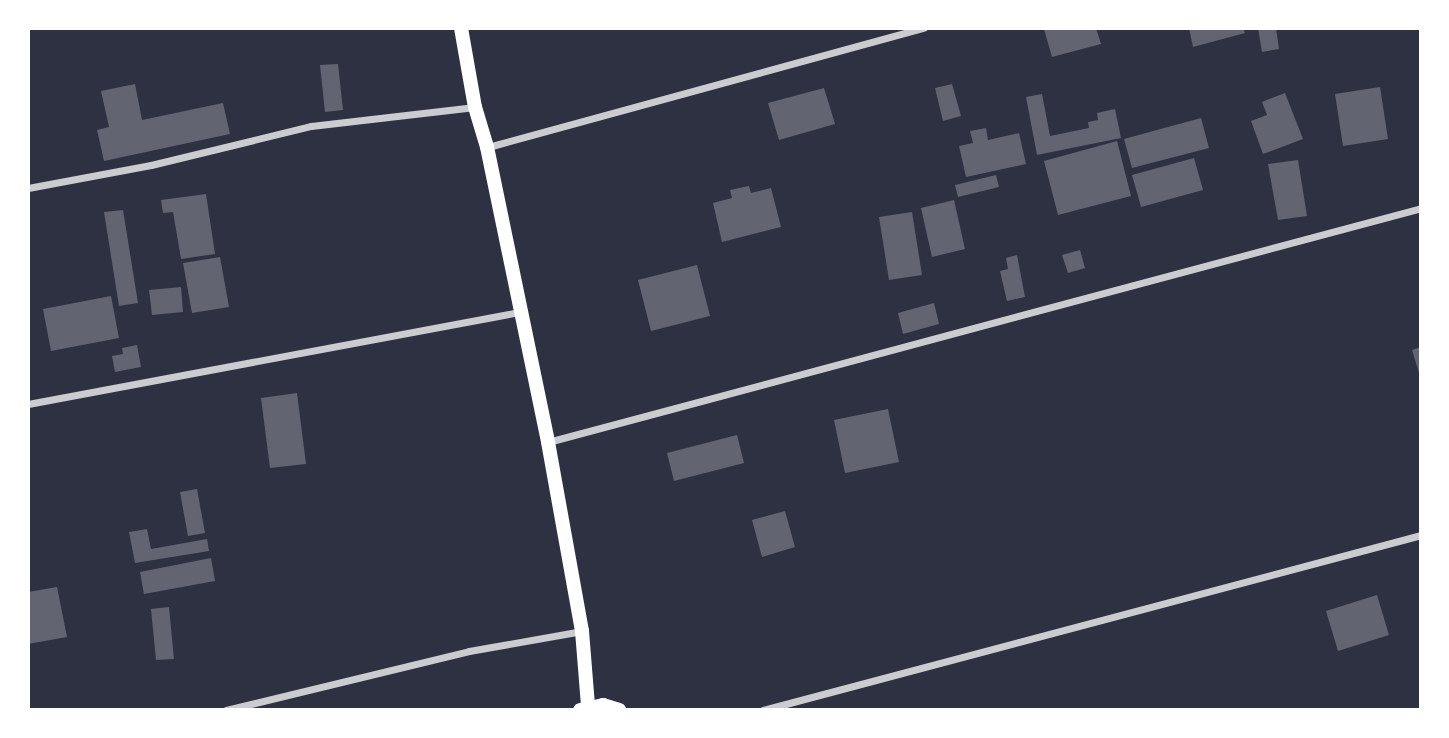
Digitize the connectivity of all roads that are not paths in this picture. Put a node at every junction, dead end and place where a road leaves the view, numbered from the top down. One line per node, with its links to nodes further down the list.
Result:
1 (461, 28): 3 (main road)
2 (923, 28): 4 (street)
3 (475, 107): 4 (main road); 5 (street)
4 (487, 147): 7 (main road)
5 (28, 188)
6 (1421, 208): 9 (street)
7 (519, 312): 8 (street); 9 (main road)
8 (28, 404)
9 (548, 442): 11 (main road)
10 (1421, 535): 15 (street)
11 (582, 631): 12 (main road); 13 (street)
12 (584, 708): 14 (main road)
13 (226, 710)
14 (618, 710)
15 (763, 710)

